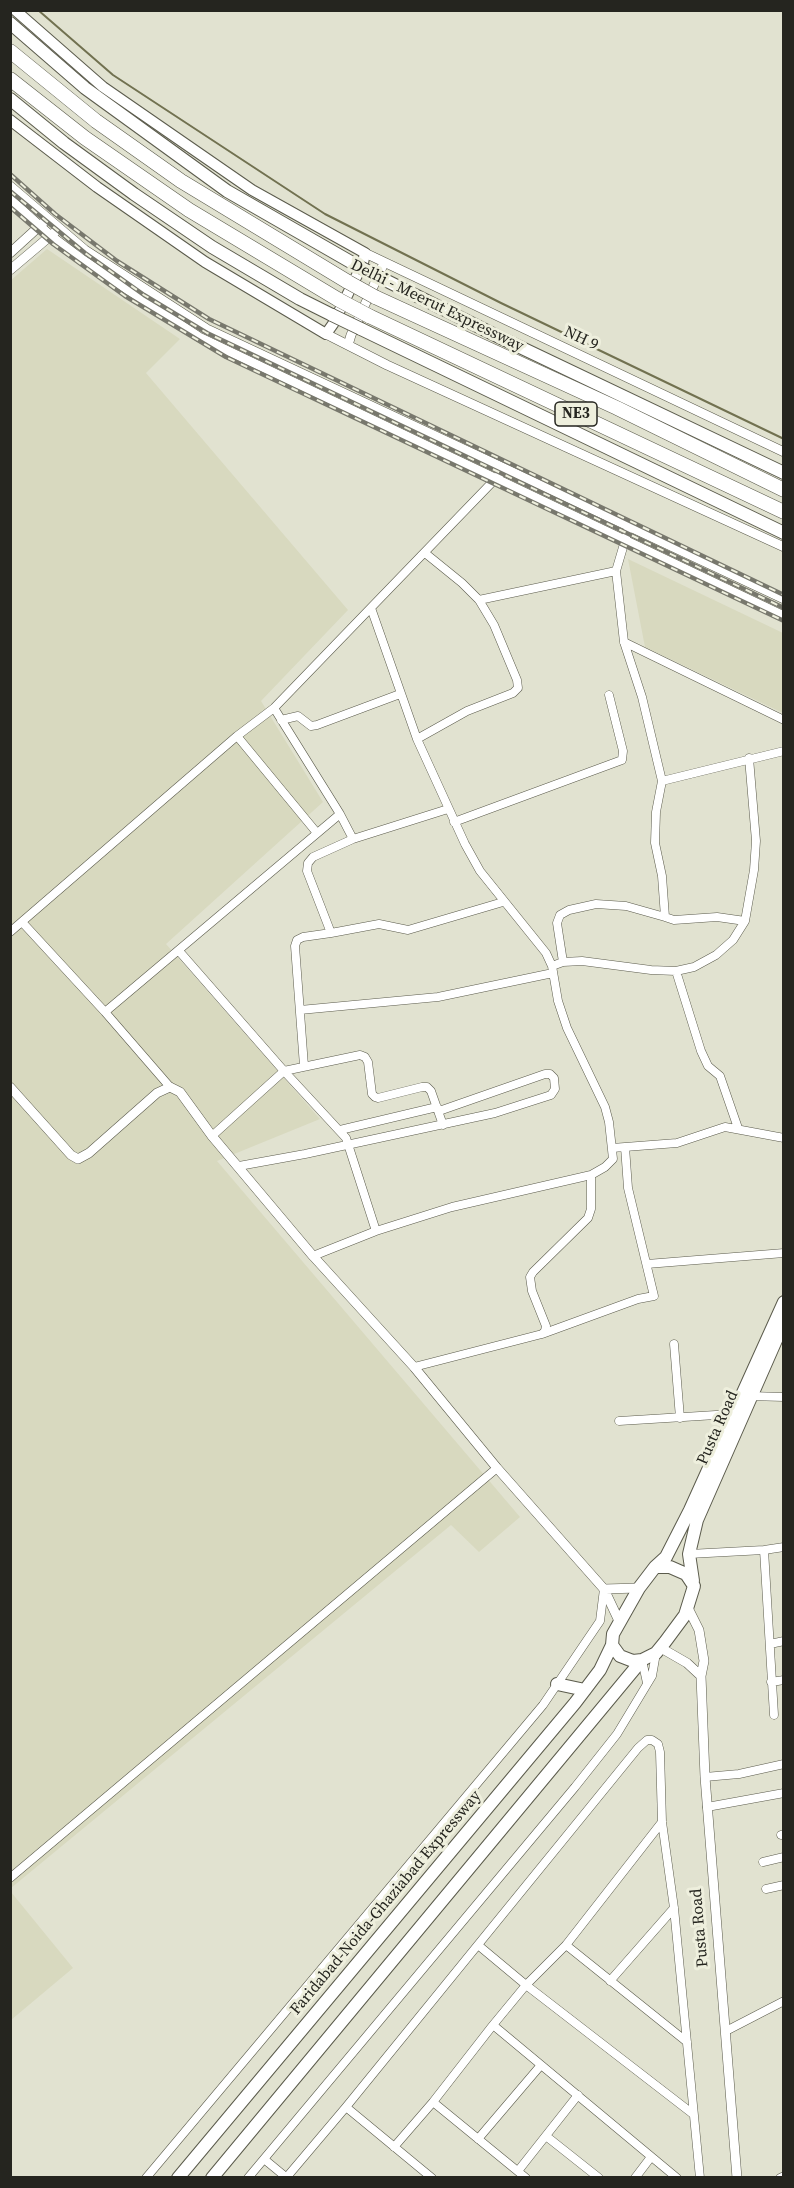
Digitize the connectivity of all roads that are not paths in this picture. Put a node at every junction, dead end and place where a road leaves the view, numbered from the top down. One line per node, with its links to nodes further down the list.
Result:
1 (15, 10): 13 (main road)
2 (10, 24): 21 (main road, bridge)
3 (10, 51): 23 (highway, Delhi - Meerut Expressway / NE3, bridge)
4 (10, 79): 24 (highway, NE3, bridge)
5 (10, 99): 26 (main road, bridge)
6 (10, 120): 17 (main road)
7 (10, 186): 9 (street)
8 (10, 200): 9 (street)
9 (44, 222): 10 (street); 11 (street); 12 (street)
10 (59, 228): 11 (street); 20 (street)
11 (51, 236): 15 (street); 22 (street)
12 (10, 253): 15 (street)
13 (365, 253): 14 (street, NH 9); 17 (main road)
14 (384, 262): 18 (street); 19 (street, NH 9)
15 (19, 263): 16 (street)
16 (10, 270)
17 (326, 334): 18 (street)
18 (348, 345): 28 (street)
19 (783, 452)
20 (505, 469): 22 (street); 25 (street)
21 (783, 473)
22 (495, 480): 27 (street); 29 (street)
23 (783, 490)
24 (783, 512)
25 (629, 527): 27 (street); 31 (street)
26 (783, 532)
27 (624, 540): 30 (street); 34 (street)
28 (783, 547)
29 (425, 553): 32 (street); 33 (street)
30 (616, 571): 32 (street); 35 (street)
31 (783, 599)
32 (479, 600): 42 (street)
33 (371, 608): 36 (street); 38 (street)
34 (783, 616)
35 (624, 642): 40 (street); 45 (street)
36 (400, 694): 39 (street); 42 (street)
37 (609, 695): 48 (street)
38 (274, 708): 39 (street); 41 (street)
39 (281, 720): 47 (street)
40 (783, 720)
41 (237, 736): 49 (street); 54 (street)
42 (417, 739): 46 (street)
43 (783, 751): 44 (street)
44 (749, 759): 45 (street); 53 (street)
45 (662, 781): 52 (street)
46 (448, 809): 48 (street); 50 (street)
47 (340, 814): 49 (street); 50 (street)
48 (454, 822): 51 (street)
49 (317, 833): 57 (street)
50 (353, 839): 56 (street)
51 (503, 902): 56 (street); 59 (street)
52 (665, 917): 53 (street); 58 (street)
53 (745, 921): 60 (street)
54 (22, 922): 55 (street); 62 (street)
55 (10, 932)
56 (331, 933): 61 (street)
57 (178, 951): 62 (street); 64 (street)
58 (563, 962): 59 (street); 60 (street)
59 (553, 970): 61 (street); 75 (street)
60 (676, 971): 69 (street)
61 (300, 1010): 63 (street)
62 (105, 1012): 66 (street)
63 (304, 1066): 64 (street); 67 (street)
64 (284, 1071): 70 (street); 71 (street)
65 (10, 1087): 66 (street)
66 (170, 1087): 71 (street)
67 (438, 1109): 68 (street); 68 (street); 70 (street)
68 (443, 1125): 73 (street)
69 (738, 1128): 72 (street); 74 (street)
70 (340, 1130): 73 (street)
71 (212, 1136): 76 (street)
72 (783, 1138)
73 (349, 1145): 76 (street); 78 (street)
74 (625, 1147): 75 (street); 81 (street)
75 (612, 1148): 77 (street)
76 (239, 1166): 80 (street)
77 (591, 1175): 78 (street); 84 (street)
78 (376, 1231): 80 (street)
79 (783, 1253): 81 (street)
80 (314, 1256): 86 (street)
81 (647, 1264): 84 (street)
82 (783, 1302): 87 (main road, Pusta Road)
83 (783, 1322): 87 (main road, Pusta Road)
84 (542, 1334): 86 (street)
85 (674, 1344): 90 (street)
86 (414, 1367): 92 (street)
87 (745, 1397): 88 (street); 89 (main road, Pusta Road); 96 (main road, Pusta Road)
88 (783, 1397)
89 (732, 1414): 90 (street); 93 (main road, Pusta Road)
90 (680, 1418): 91 (street)
91 (619, 1421)
92 (497, 1468): 100 (street); 122 (street)
93 (681, 1527): 97 (main road, Faridabad-Noida-Ghaziabad Expressway)
94 (783, 1547): 95 (street)
95 (764, 1550): 96 (street); 104 (street)
96 (689, 1554): 98 (main road, Pusta Road)
97 (655, 1567): 98 (main road); 99 (main road, Faridabad-Noida-Ghaziabad Expressway)
98 (694, 1586): 101 (main road)
99 (639, 1588): 100 (street); 102 (main road, Faridabad-Noida-Ghaziabad Expressway)
100 (604, 1589): 102 (street); 111 (street)
101 (688, 1608): 106 (main road); 108 (street, Pusta Road)
102 (620, 1623): 105 (main road, Faridabad-Noida-Ghaziabad Expressway)
103 (783, 1641): 104 (street)
104 (770, 1644): 110 (street)
105 (612, 1645): 107 (main road); 113 (main road, Faridabad-Noida-Ghaziabad Expressway)
106 (658, 1651): 107 (main road); 108 (street); 112 (street)
107 (642, 1660): 112 (street); 148 (main road)
108 (701, 1676): 116 (street, Pusta Road)
109 (783, 1680): 110 (street)
110 (771, 1682): 114 (street)
111 (557, 1684): 113 (main road); 146 (street)
112 (648, 1685): 143 (street)
113 (585, 1690): 147 (main road, Faridabad-Noida-Ghaziabad Expressway)
114 (774, 1715)
115 (783, 1764): 116 (street)
116 (705, 1777): 118 (street, Pusta Road)
117 (783, 1793): 118 (street)
118 (707, 1807): 132 (street, Pusta Road)
119 (663, 1822): 125 (street); 126 (street); 127 (street)
120 (783, 1857): 121 (street)
121 (763, 1862)
122 (10, 1878)
123 (783, 1885): 124 (street)
124 (766, 1889)
125 (674, 1908): 128 (street); 133 (street)
126 (478, 1944): 129 (street); 137 (street)
127 (566, 1945): 128 (street); 129 (street)
128 (610, 1981): 133 (street)
129 (526, 1985): 131 (street); 138 (street)
130 (783, 2001): 132 (street)
131 (493, 2025): 134 (street); 136 (street)
132 (726, 2031): 156 (street, Pusta Road)
133 (687, 2042): 138 (street)
134 (541, 2065): 135 (street); 140 (street)
135 (579, 2095): 139 (street); 142 (street)
136 (433, 2102): 140 (street); 141 (street)
137 (346, 2107): 141 (street); 145 (street)
138 (693, 2114): 155 (street)
139 (546, 2136): 144 (street); 152 (street)
140 (478, 2139): 144 (street)
141 (394, 2146): 150 (street)
142 (651, 2157): 153 (street); 154 (street)
143 (264, 2159): 145 (street); 149 (street)
144 (518, 2171): 151 (street)
145 (286, 2177)
146 (146, 2178)
147 (178, 2178)
148 (212, 2178)
149 (248, 2178)
150 (432, 2178)
151 (526, 2178)
152 (599, 2178)
153 (635, 2178)
154 (677, 2178)
155 (700, 2178)
156 (737, 2178)

